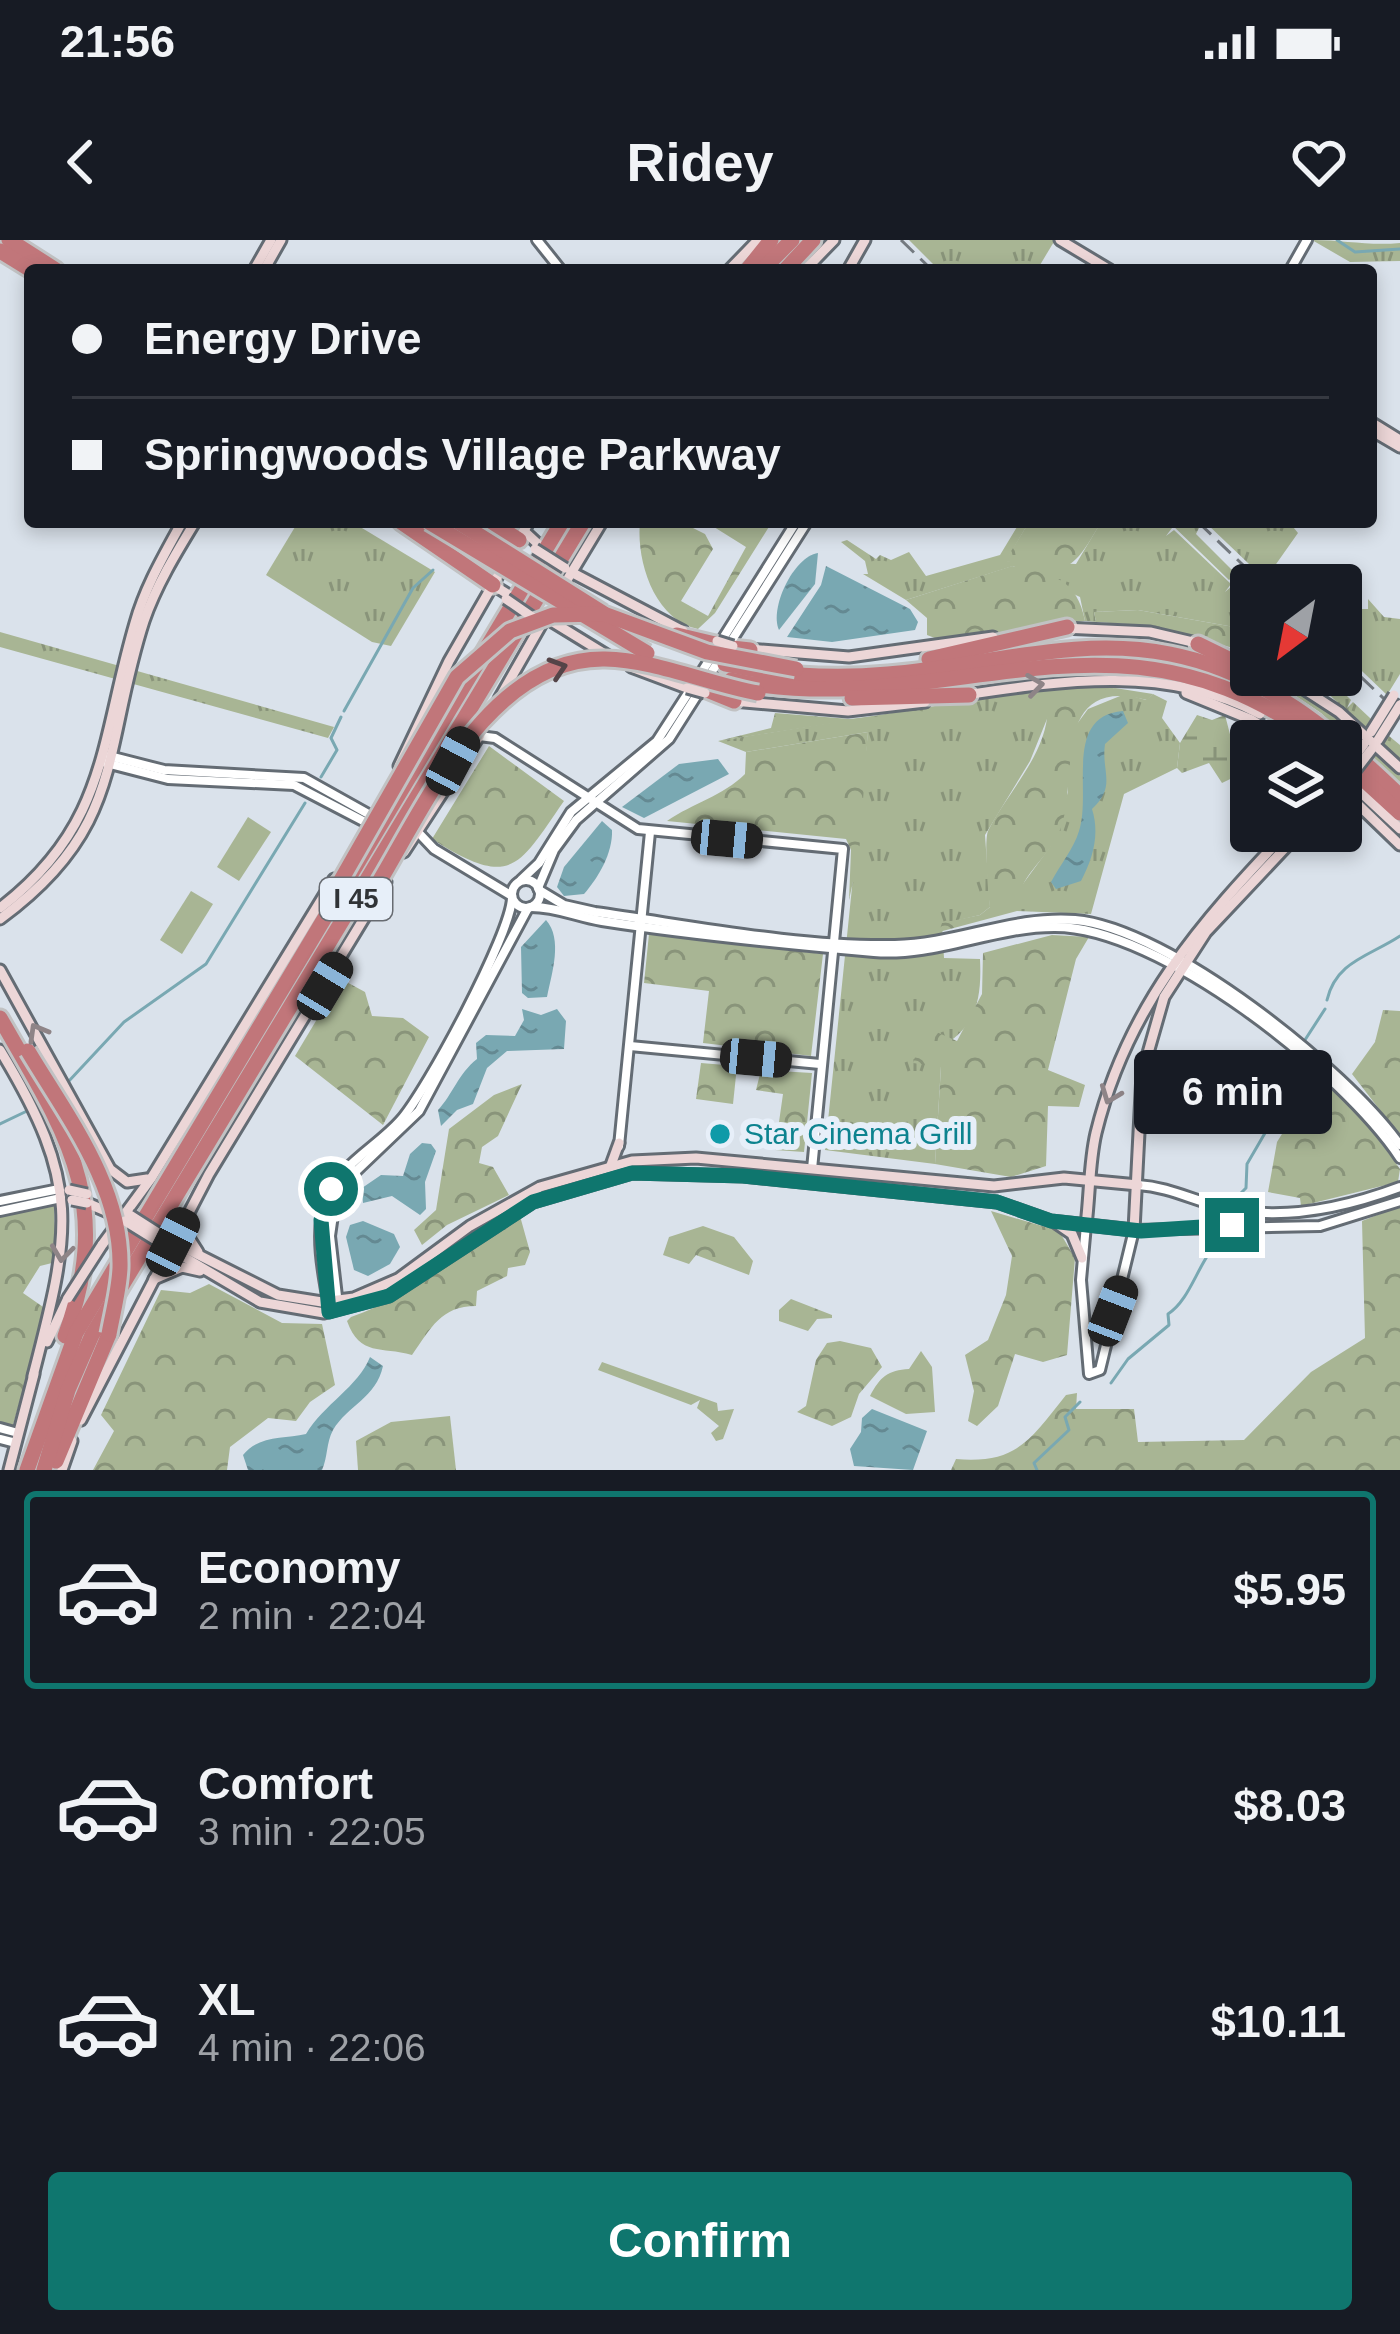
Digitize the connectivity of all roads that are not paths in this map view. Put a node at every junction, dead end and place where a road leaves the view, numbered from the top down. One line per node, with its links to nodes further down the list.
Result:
1 (9, 240): 9 (highway)
2 (537, 240): 10 (street)
3 (758, 240): 11 (main road)
4 (770, 240): 12 (highway)
5 (834, 240): 8 (main road)
6 (1060, 240): 14 (main road)
7 (1071, 240): 15 (main road)
8 (809, 244): 13 (highway)
9 (47, 264)
10 (555, 264)
11 (735, 264)
12 (749, 264)
13 (773, 264)
14 (1100, 264)
15 (1110, 264)
16 (179, 528): 30 (main road)
17 (192, 528): 30 (main road)
18 (409, 528): 28 (highway)
19 (438, 528): 38 (highway, bridge)
20 (483, 528): 25 (highway, bridge)
21 (556, 528): 40 (highway, I 45)
22 (589, 528): 34 (highway, I 45)
23 (590, 528): 26 (main road)
24 (797, 528): 66 (street)
25 (521, 537): 26 (highway, bridge); 26 (main road, bridge); 28 (main road)
26 (569, 571): 27 (main road); 29 (main road); 38 (highway, bridge)
27 (584, 580): 31 (main road); 38 (main road)
28 (490, 590): 29 (main road, bridge); 69 (main road)
29 (539, 620): 31 (main road); 55 (main road)
30 (139, 624): 59 (main road)
31 (556, 625): 38 (main road)
32 (1067, 627): 33 (main road); 37 (highway); 38 (main road)
33 (1198, 644): 36 (highway)
34 (510, 646): 74 (highway); 100 (highway, I 45)
35 (1119, 649): 37 (highway); 41 (highway); 52 (highway)
36 (1230, 657)
37 (929, 658): 83 (highway, bridge)
38 (714, 659): 41 (highway, bridge); 41 (highway, bridge)
39 (1041, 665): 41 (highway); 47 (highway); 51 (highway)
40 (473, 678): 83 (highway); 100 (highway, I 45)
41 (713, 681): 48 (highway)
42 (1140, 682): 43 (main road, one-way to 42); 49 (main road); 50 (main road)
43 (969, 694): 47 (highway); 48 (main road)
44 (1398, 695): 58 (main road, bridge)
45 (1294, 696): 53 (highway)
46 (1299, 696): 54 (main road)
47 (838, 698): 100 (highway, one-way to 47, bridge)
48 (734, 701)
49 (1248, 720)
50 (1264, 720)
51 (1287, 720)
52 (1306, 720)
53 (1317, 720)
54 (1319, 720)
55 (487, 723): 56 (main road); 57 (street)
56 (479, 736): 57 (street); 71 (main road)
57 (495, 738): 66 (street)
58 (1362, 750)
59 (110, 760): 69 (street); 82 (main road)
60 (1362, 763): 62 (main road)
61 (1362, 768): 65 (highway)
62 (1400, 768)
63 (1362, 771): 68 (highway)
64 (1362, 774): 70 (main road)
65 (1400, 796)
66 (590, 801): 72 (street); 79 (street); 80 (street)
67 (1362, 808): 73 (main road)
68 (1400, 813)
69 (369, 819): 83 (main road)
70 (1400, 829)
71 (417, 831): 74 (main road); 75 (street)
72 (650, 832): 87 (street); 88 (street)
73 (1400, 841)
74 (409, 845): 75 (street); 114 (main road)
75 (434, 850): 78 (street)
76 (1270, 852): 89 (main road)
77 (1281, 852): 89 (main road)
78 (482, 877): 79 (street); 81 (street)
79 (520, 881): 80 (street); 81 (street)
80 (539, 889): 84 (street); 87 (street)
81 (512, 897): 84 (street); 127 (street)
82 (20, 898): 85 (main road); 86 (main road)
83 (324, 902): 100 (highway); 105 (main road)
84 (530, 907): 87 (street); 127 (street)
85 (0, 908)
86 (0, 919)
87 (642, 922): 88 (street); 93 (street)
88 (834, 944): 89 (street); 96 (street)
89 (1177, 963): 95 (street); 106 (main road, one-way to 106); 108 (main road)
90 (0, 970): 103 (main road, one-way to 90)
91 (0, 1003): 135 (highway, bridge)
92 (0, 1018): 129 (highway)
93 (630, 1046): 96 (street); 97 (street)
94 (0, 1050): 110 (main road)
95 (1310, 1054): 99 (street); 101 (street)
96 (820, 1064): 104 (street)
97 (622, 1129): 98 (street); 102 (street)
98 (619, 1143): 102 (main road)
99 (1400, 1145)
100 (195, 1151): 129 (highway, I 45); 135 (highway, I 45)
101 (1400, 1158)
102 (620, 1168): 104 (main road); 107 (main road); 127 (main road)
103 (110, 1169): 105 (main road); 111 (main road)
104 (812, 1174): 106 (main road); 107 (main road)
105 (152, 1177): 117 (main road)
106 (1090, 1180): 108 (main road); 120 (main road)
107 (794, 1182): 118 (main road)
108 (1138, 1185): 115 (street); 121 (main road)
109 (1400, 1187): 115 (street)
110 (65, 1194): 111 (main road, bridge); 112 (street); 116 (street); 128 (main road, one-way to 128)
111 (100, 1200): 117 (main road); 117 (main road)
112 (0, 1201)
113 (1400, 1201): 119 (street)
114 (191, 1208): 122 (main road); 124 (main road)
115 (1328, 1208): 119 (street)
116 (0, 1211)
117 (125, 1217): 122 (main road, bridge); 128 (main road, bridge)
118 (1051, 1221): 120 (main road); 123 (main road)
119 (1330, 1223): 121 (street)
120 (1085, 1225): 121 (main road); 123 (street)
121 (1134, 1230): 123 (street)
122 (168, 1243): 124 (main road); 125 (main road); 126 (main road)
123 (1082, 1258)
124 (210, 1264): 127 (main road)
125 (154, 1279): 126 (main road); 136 (main road)
126 (220, 1280): 127 (main road)
127 (333, 1306)
128 (33, 1376): 132 (main road)
129 (51, 1391): 134 (highway, I 45)
130 (0, 1428): 132 (street)
131 (0, 1438): 132 (street)
132 (17, 1438): 133 (main road)
133 (9, 1470)
134 (27, 1470)
135 (49, 1470)
136 (62, 1470)

